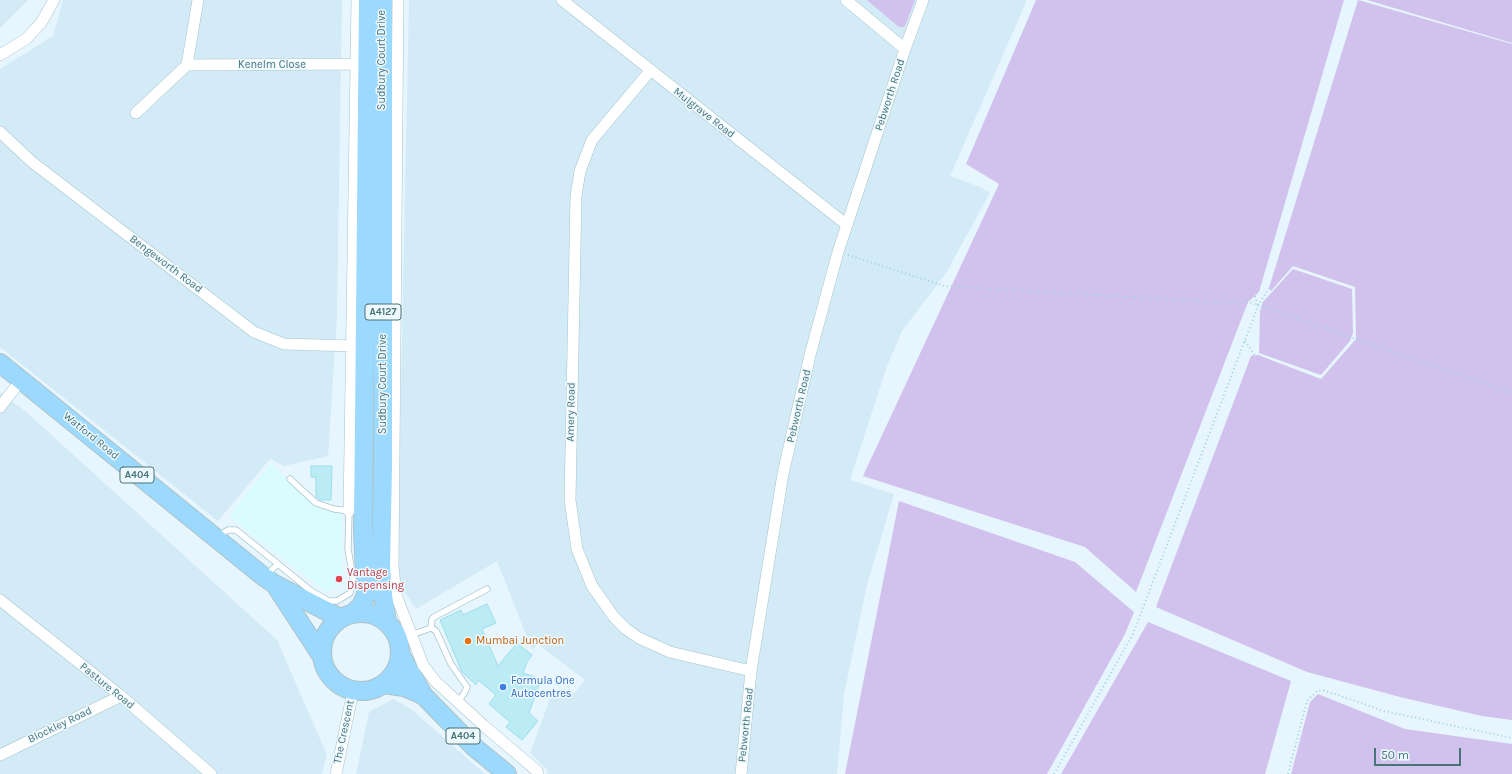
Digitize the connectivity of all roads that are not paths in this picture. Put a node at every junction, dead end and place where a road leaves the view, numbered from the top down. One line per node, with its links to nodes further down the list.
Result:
1 (54, 0): 9 (street)
2 (198, 0): 11 (street)
3 (398, 0): 28 (street, Sudbury Court Drive)
4 (562, 0): 12 (street, Mulgrave Road)
5 (846, 0): 8 (street)
6 (923, 0): 8 (street, Pebworth Road)
7 (367, 2): 10 (street, Sudbury Court Drive); 14 (main road, Sudbury Court Drive / A4127); 16 (main road, Sudbury Court Drive / A4127)
8 (905, 49): 17 (street, Pebworth Road)
9 (0, 55)
10 (356, 64): 11 (street, Kenelm Close); 14 (street, Sudbury Court Drive)
11 (187, 65): 13 (street)
12 (650, 71): 17 (street, Mulgrave Road); 38 (street, Amery Road)
13 (136, 113)
14 (361, 116): 16 (main road, Sudbury Court Drive / A4127); 18 (street, Sudbury Court Drive)
15 (0, 132): 19 (street, Bengeworth Road)
16 (375, 142): 18 (main road, Sudbury Court Drive / A4127); 23 (main road, Sudbury Court Drive / A4127)
17 (847, 226): 38 (street, Pebworth Road)
18 (360, 288): 19 (street, Sudbury Court Drive); 23 (main road, Sudbury Court Drive / A4127)
19 (353, 346): 25 (street, Sudbury Court Drive)
20 (0, 363): 21 (main road, Watford Road / A404)
21 (22, 380): 22 (street); 26 (main road, Watford Road / A404)
22 (0, 407)
23 (374, 465): 25 (main road, Sudbury Court Drive / A4127); 28 (main road, Sudbury Court Drive / A4127)
24 (290, 479): 25 (lane)
25 (356, 511): 27 (lane); 32 (main road, Sudbury Court Drive / A4127)
26 (215, 538): 27 (lane); 29 (main road, Watford Road / A404)
27 (278, 564): 29 (lane)
28 (389, 565): 33 (main road, Sudbury Court Drive / A4127); 35 (street)
29 (270, 581): 32 (main road, Watford Road / A404); 37 (main road, Watford Road / A404)
30 (487, 589): 34 (lane)
31 (0, 600): 42 (street, Pasture Road)
32 (347, 616): 33 (main road); 37 (main road)
33 (387, 623): 36 (main road)
34 (431, 628): 35 (lane); 44 (lane)
35 (412, 635): 41 (street)
36 (400, 654): 39 (main road); 43 (main road, A404)
37 (321, 655): 40 (main road)
38 (751, 671): 50 (street, Pebworth Road)
39 (384, 684): 40 (main road); 43 (main road, A404)
40 (353, 691): 47 (street, The Crescent)
41 (447, 692): 43 (street); 44 (street)
42 (121, 696): 45 (street, Blockley Road); 46 (street, Pasture Road)
43 (428, 701): 48 (main road, A404)
44 (458, 702): 49 (street)
45 (0, 755)
46 (211, 774)
47 (336, 774)
48 (507, 774)
49 (538, 774)
50 (741, 774)

